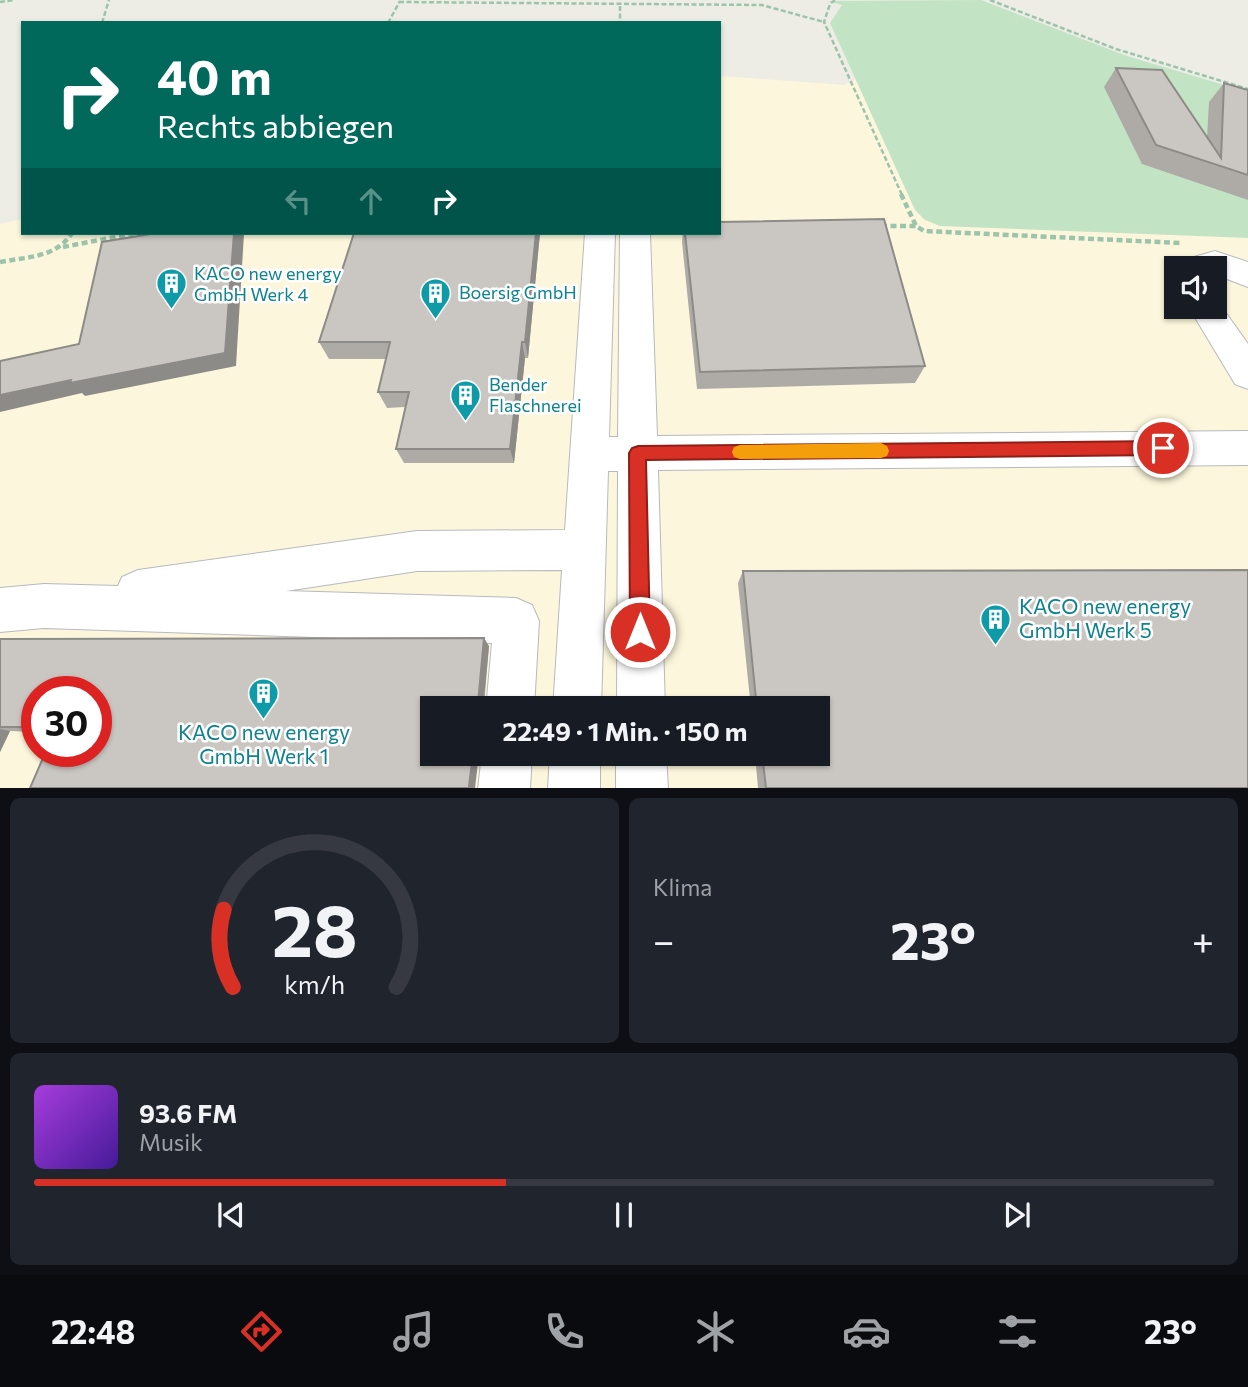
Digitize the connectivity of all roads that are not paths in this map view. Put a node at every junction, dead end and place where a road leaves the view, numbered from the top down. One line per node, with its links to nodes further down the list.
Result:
1 (600, 235): 7 (street)
2 (635, 235): 8 (street)
3 (1191, 255): 4 (street)
4 (1248, 275)
5 (1213, 319): 6 (street)
6 (1248, 374)
7 (591, 415): 8 (street); 10 (street)
8 (638, 435): 9 (street); 10 (street); 16 (street)
9 (1248, 448)
10 (590, 454): 11 (street)
11 (585, 550): 12 (street); 15 (street)
12 (44, 606): 13 (street); 14 (street)
13 (0, 610)
14 (511, 696)
15 (578, 696)
16 (641, 696)
17 (506, 766): 20 (street)
18 (575, 766): 21 (street)
19 (641, 766): 22 (street)
20 (504, 788)
21 (574, 788)
22 (642, 788)

